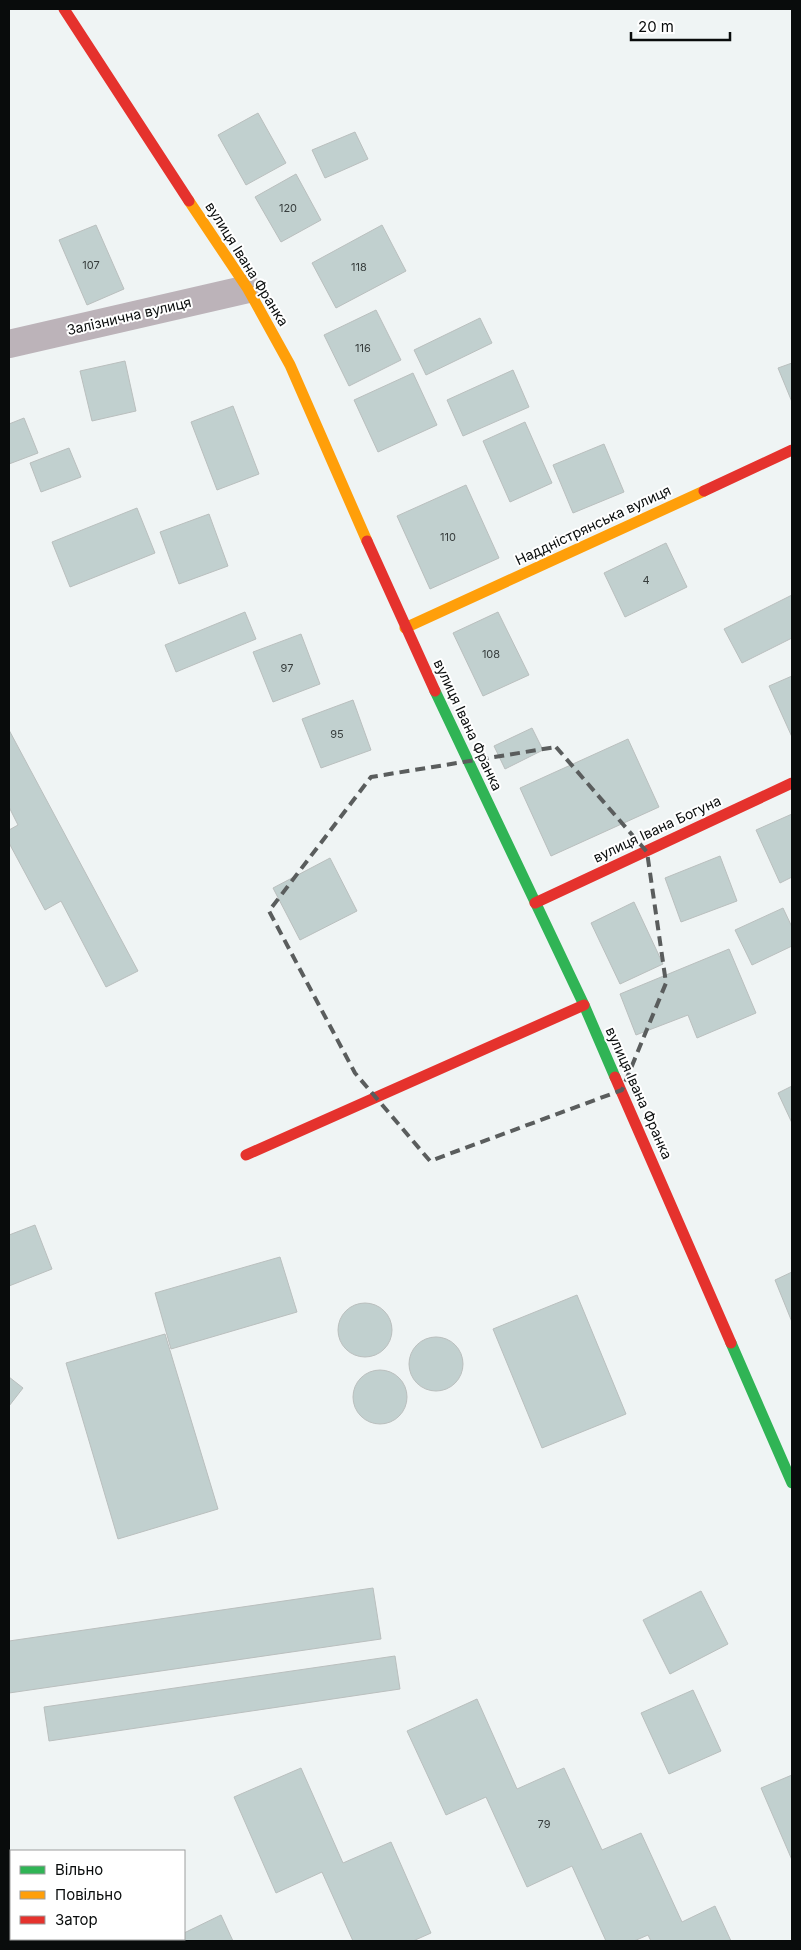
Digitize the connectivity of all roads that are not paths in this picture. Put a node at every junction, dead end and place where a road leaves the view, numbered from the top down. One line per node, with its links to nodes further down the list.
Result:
1 (64, 9): 2 (main road, вулиця Івана Франка)
2 (248, 289): 3 (street, Залізнична вулиця); 5 (main road, вулиця Івана Франка)
3 (9, 344)
4 (792, 450): 5 (main road, Наддністрянська вулиця)
5 (406, 628): 7 (main road, вулиця Івана Франка)
6 (792, 783): 7 (main road, вулиця Івана Богуна)
7 (535, 903): 8 (main road, вулиця Івана Франка)
8 (584, 1005): 9 (main road); 10 (main road, вулиця Івана Франка)
9 (246, 1155)
10 (792, 1483)

